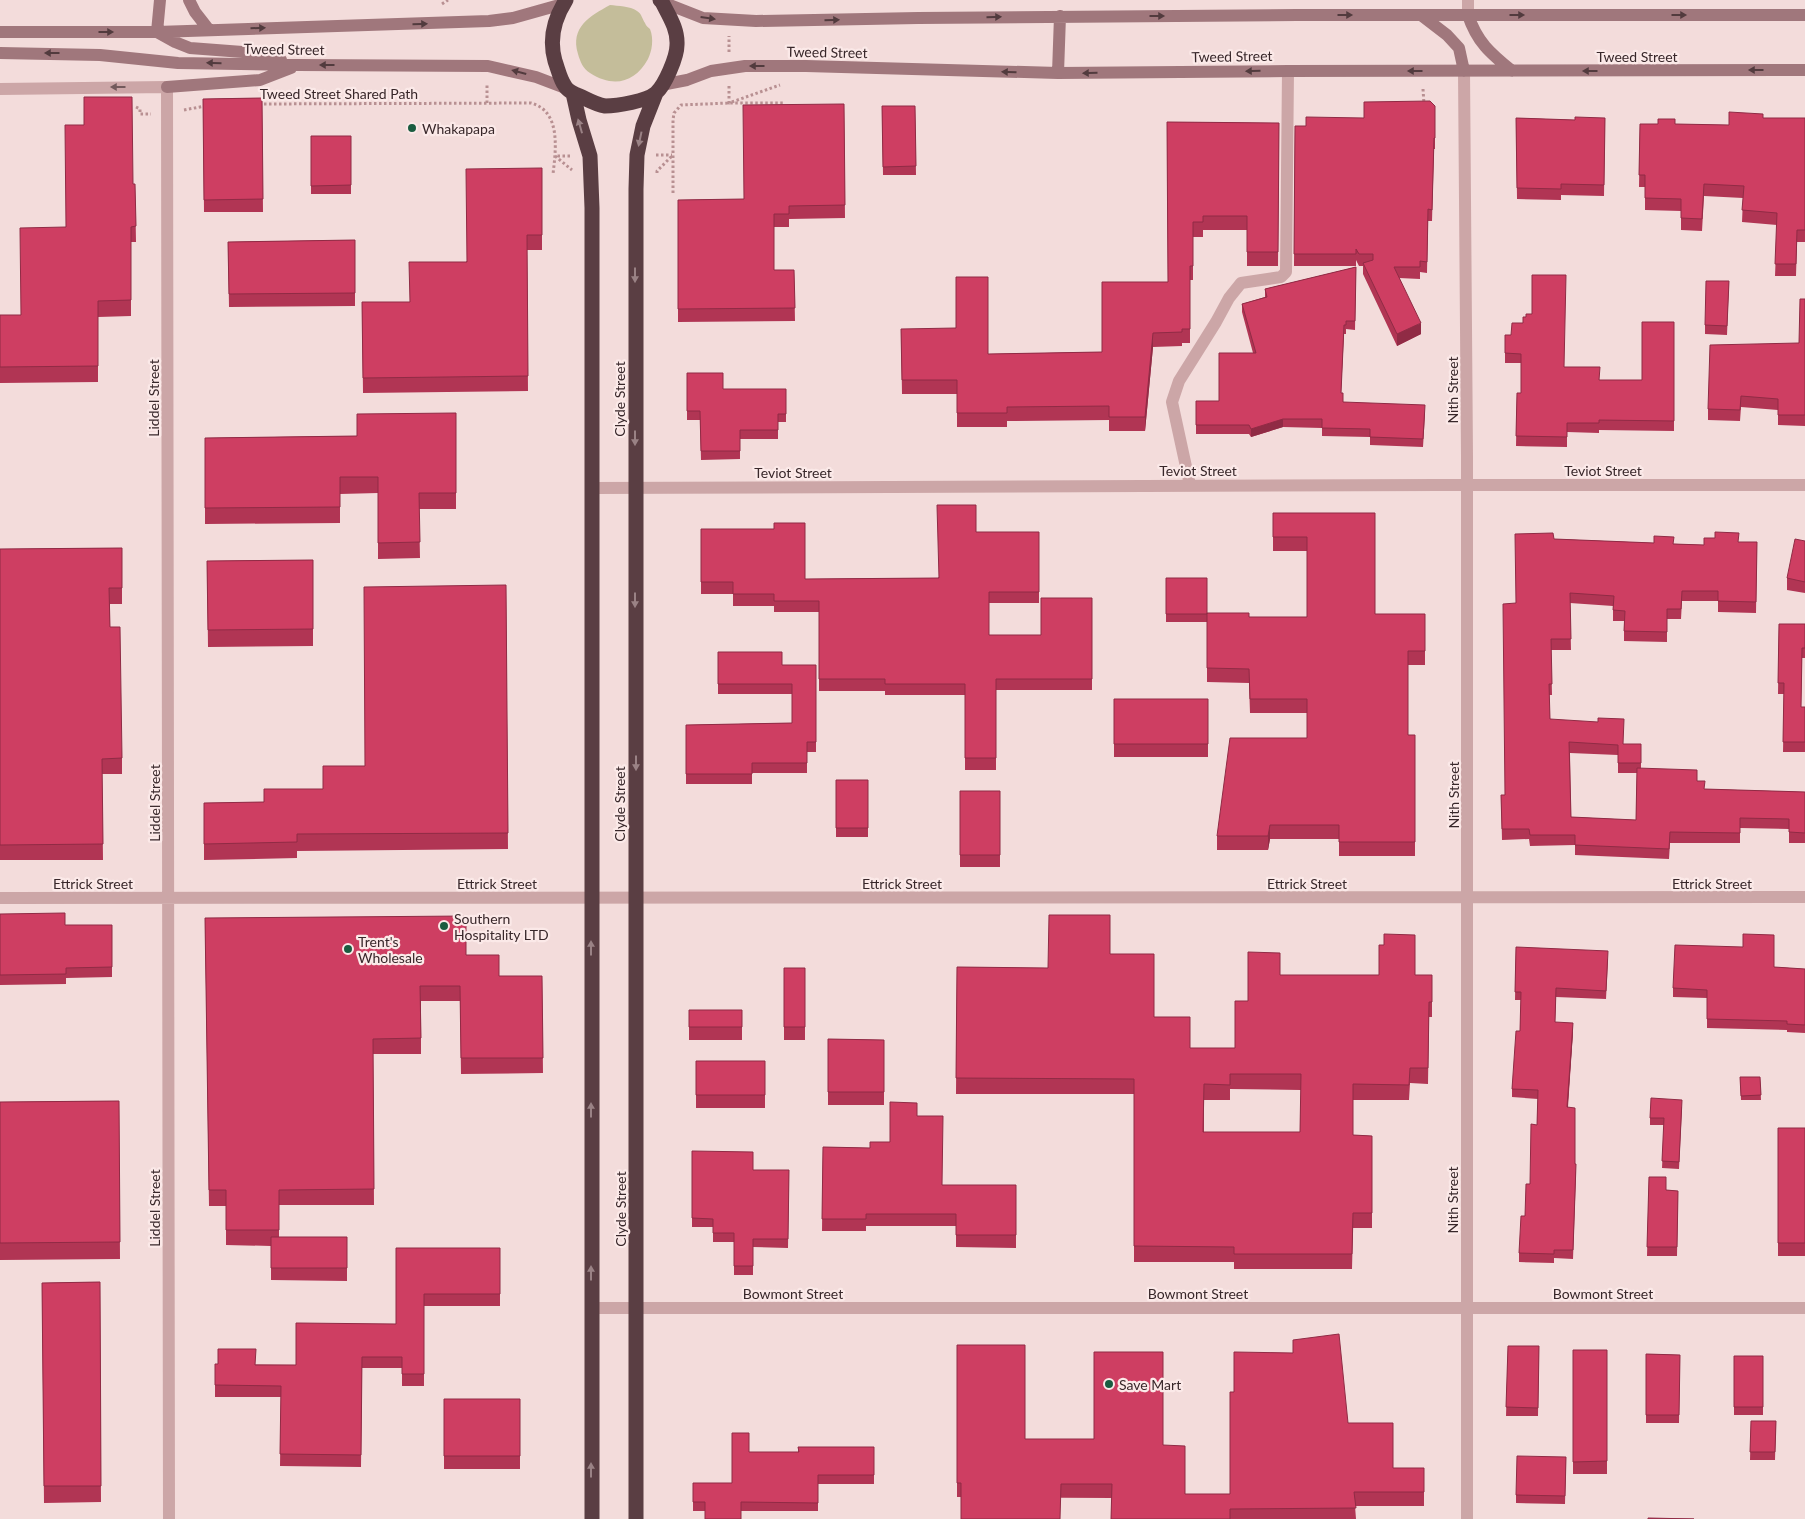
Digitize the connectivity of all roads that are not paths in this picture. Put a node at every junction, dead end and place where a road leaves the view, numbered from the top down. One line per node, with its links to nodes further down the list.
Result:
1 (160, 0): 12 (main road)
2 (189, 0): 10 (main road)
3 (1468, 0): 7 (street)
4 (661, 1): 9 (main road, one-way to 9); 22 (highway, Clyde Street)
5 (565, 2): 10 (main road, Tweed Street, one-way to 5); 23 (highway, Clyde Street)
6 (1421, 15): 7 (main road); 9 (main road, one-way to 6); 17 (main road)
7 (1468, 15): 8 (main road, one-way to 8); 18 (main road)
8 (1805, 15)
9 (1060, 16): 19 (main road)
10 (209, 30): 12 (main road, Tweed Street)
11 (0, 32): 12 (main road, Tweed Street, one-way to 12)
12 (157, 32): 14 (main road)
13 (0, 53): 14 (main road, Tweed Street, one-way to 13)
14 (298, 65): 20 (main road); 23 (main road, Tweed Street, one-way to 14)
15 (1805, 70): 18 (main road, Tweed Street, one-way to 18)
16 (1288, 71): 17 (main road, Tweed Street, one-way to 16); 19 (main road, Tweed Street, one-way to 19); 24 (street)
17 (1464, 71): 18 (main road, Tweed Street); 25 (street, Nith Street)
18 (1512, 71)
19 (1058, 73): 22 (main road, Tweed Street, one-way to 22)
20 (167, 87): 21 (street, one-way to 21); 34 (street, Liddel Street)
21 (0, 89)
22 (659, 89): 23 (highway); 28 (highway, Clyde Street, one-way to 28)
23 (569, 90): 27 (highway, Clyde Street, one-way to 23)
24 (1190, 485): 25 (street, Teviot Street); 28 (street, Teviot Street)
25 (1467, 485): 26 (street, Teviot Street); 32 (street, Nith Street)
26 (1805, 485)
27 (592, 488): 28 (street, Teviot Street); 30 (highway, Clyde Street)
28 (635, 488): 31 (highway, Clyde Street, one-way to 31)
29 (0, 898): 34 (street, Ettrick Street)
30 (591, 898): 31 (street, Ettrick Street); 34 (street, Ettrick Street); 35 (highway, Clyde Street, one-way to 30)
31 (636, 898): 32 (street, Ettrick Street); 36 (highway, Clyde Street)
32 (1468, 898): 33 (street, Ettrick Street); 38 (street, Nith Street)
33 (1805, 898)
34 (169, 899): 39 (street, Liddel Street)
35 (591, 1308): 36 (street, Bowmont Street); 40 (highway, Clyde Street, one-way to 35)
36 (636, 1308): 38 (street, Bowmont Street); 41 (highway, Clyde Street)
37 (1805, 1308): 38 (street, Bowmont Street)
38 (1467, 1309): 42 (street, Nith Street)
39 (169, 1519)
40 (592, 1519)
41 (636, 1519)
42 (1467, 1519)

